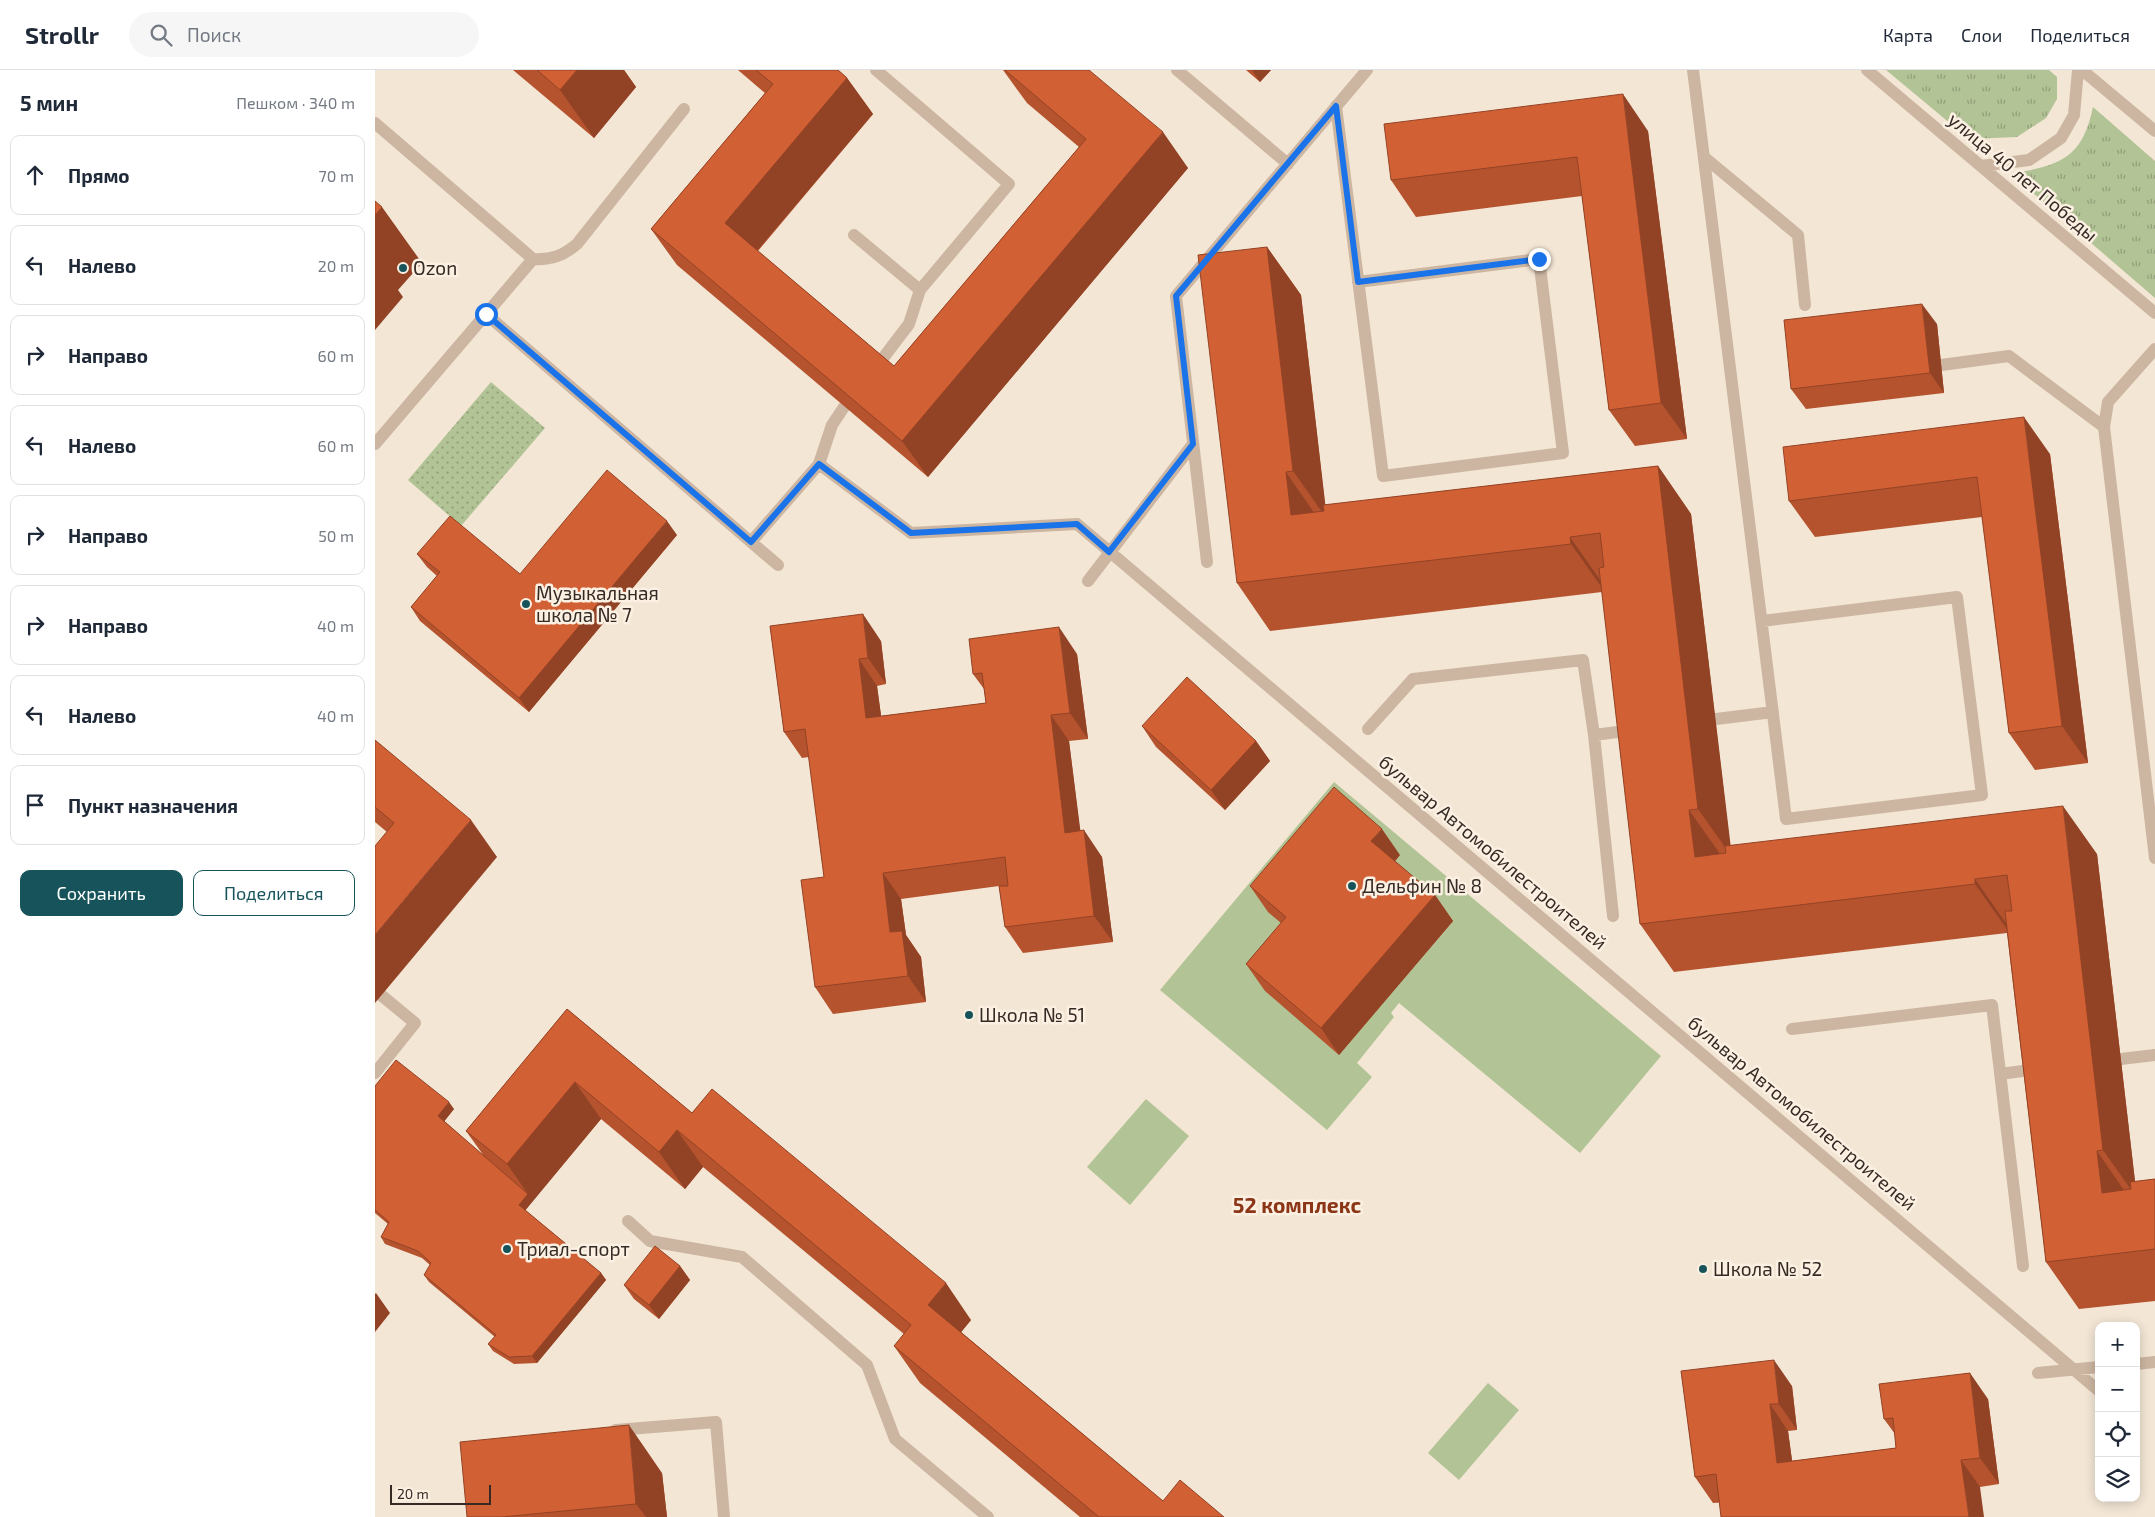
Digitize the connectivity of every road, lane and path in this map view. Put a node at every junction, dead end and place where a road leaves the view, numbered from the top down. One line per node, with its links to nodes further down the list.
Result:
1 (876, 70): 18 (street)
2 (1177, 70): 13 (street)
3 (1367, 70): 8 (street)
4 (1693, 70): 12 (street)
5 (1867, 70): 14 (street, улица 40 лет Победы)
6 (2078, 70): 14 (street)
7 (2082, 70): 11 (street)
8 (1336, 106): 13 (street); 17 (street)
9 (684, 109): 16 (street)
10 (375, 124): 16 (street)
11 (2155, 132)
12 (1704, 157): 19 (street); 35 (street)
13 (1288, 164): 28 (street)
14 (1981, 166): 20 (street, улица 40 лет Победы)
15 (854, 235): 18 (street)
16 (533, 259): 21 (street)
17 (1358, 282): 17 (street)
18 (920, 290): 24 (street)
19 (1805, 305)
20 (2155, 312)
21 (486, 314): 27 (street); 30 (street)
22 (2155, 349): 26 (street)
23 (1941, 365): 26 (street)
24 (877, 366)
25 (844, 407): 29 (street)
26 (2104, 427): 41 (street)
27 (375, 444)
28 (1193, 444): 31 (street); 32 (street)
29 (819, 464): 30 (street); 31 (street, бульвар Автомобилестроителей)
30 (751, 542): 33 (street)
31 (1109, 552): 34 (street); 55 (street, бульвар Автомобилестроителей)
32 (1207, 562)
33 (778, 566)
34 (1088, 581)
35 (1762, 621): 36 (street); 36 (street)
36 (1773, 712): 37 (street)
37 (1716, 719)
38 (1645, 728): 40 (street)
39 (1369, 729): 40 (street)
40 (1594, 735): 42 (street)
41 (2155, 858)
42 (1613, 916)
43 (381, 995): 48 (street)
44 (1792, 1029): 49 (street)
45 (2155, 1055): 46 (street)
46 (2121, 1059)
47 (2051, 1068): 49 (street)
48 (375, 1073)
49 (2000, 1074): 51 (street)
50 (628, 1221): 60 (street)
51 (2023, 1266)
52 (2155, 1362): 53 (street)
53 (2140, 1364)
54 (2095, 1367): 55 (street)
55 (2075, 1369): 56 (street); 57 (street, бульвар Автомобилестроителей)
56 (2038, 1373)
57 (2095, 1387)
58 (606, 1431): 59 (street)
59 (725, 1517)
60 (988, 1517)

